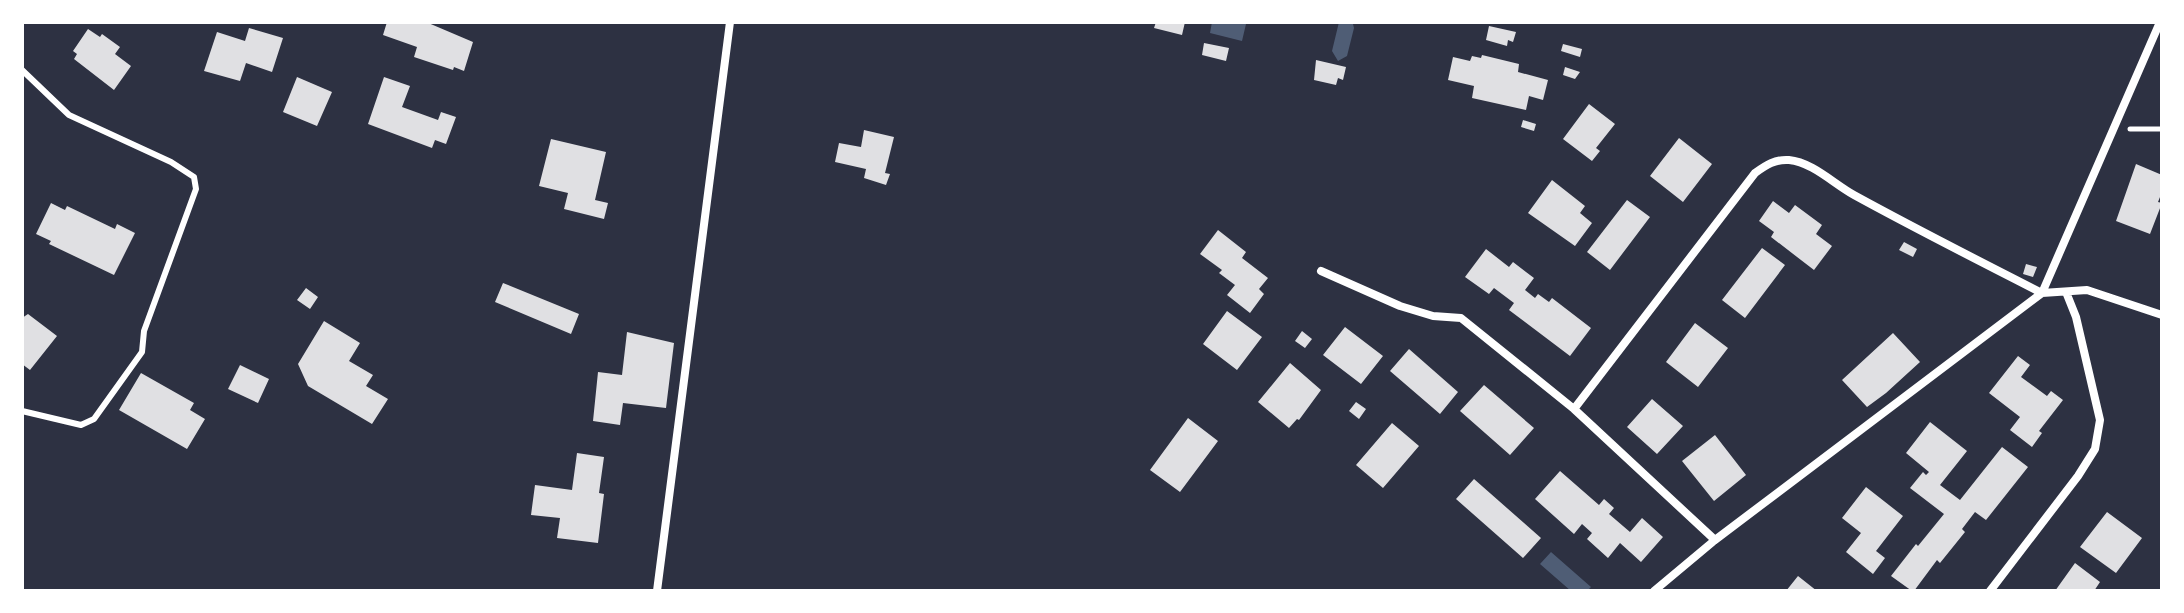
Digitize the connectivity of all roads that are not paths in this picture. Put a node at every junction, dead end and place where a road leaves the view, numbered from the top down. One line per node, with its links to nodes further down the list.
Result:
1 (730, 22): 11 (street)
2 (2160, 22): 6 (street)
3 (22, 70): 9 (lane)
4 (1321, 271): 8 (street)
5 (2066, 292): 6 (street); 7 (street); 13 (street)
6 (2042, 293): 8 (street); 10 (street)
7 (2162, 315)
8 (1574, 409): 10 (street)
9 (22, 411)
10 (1715, 540): 12 (street)
11 (657, 591)
12 (1654, 591)
13 (1990, 591)

